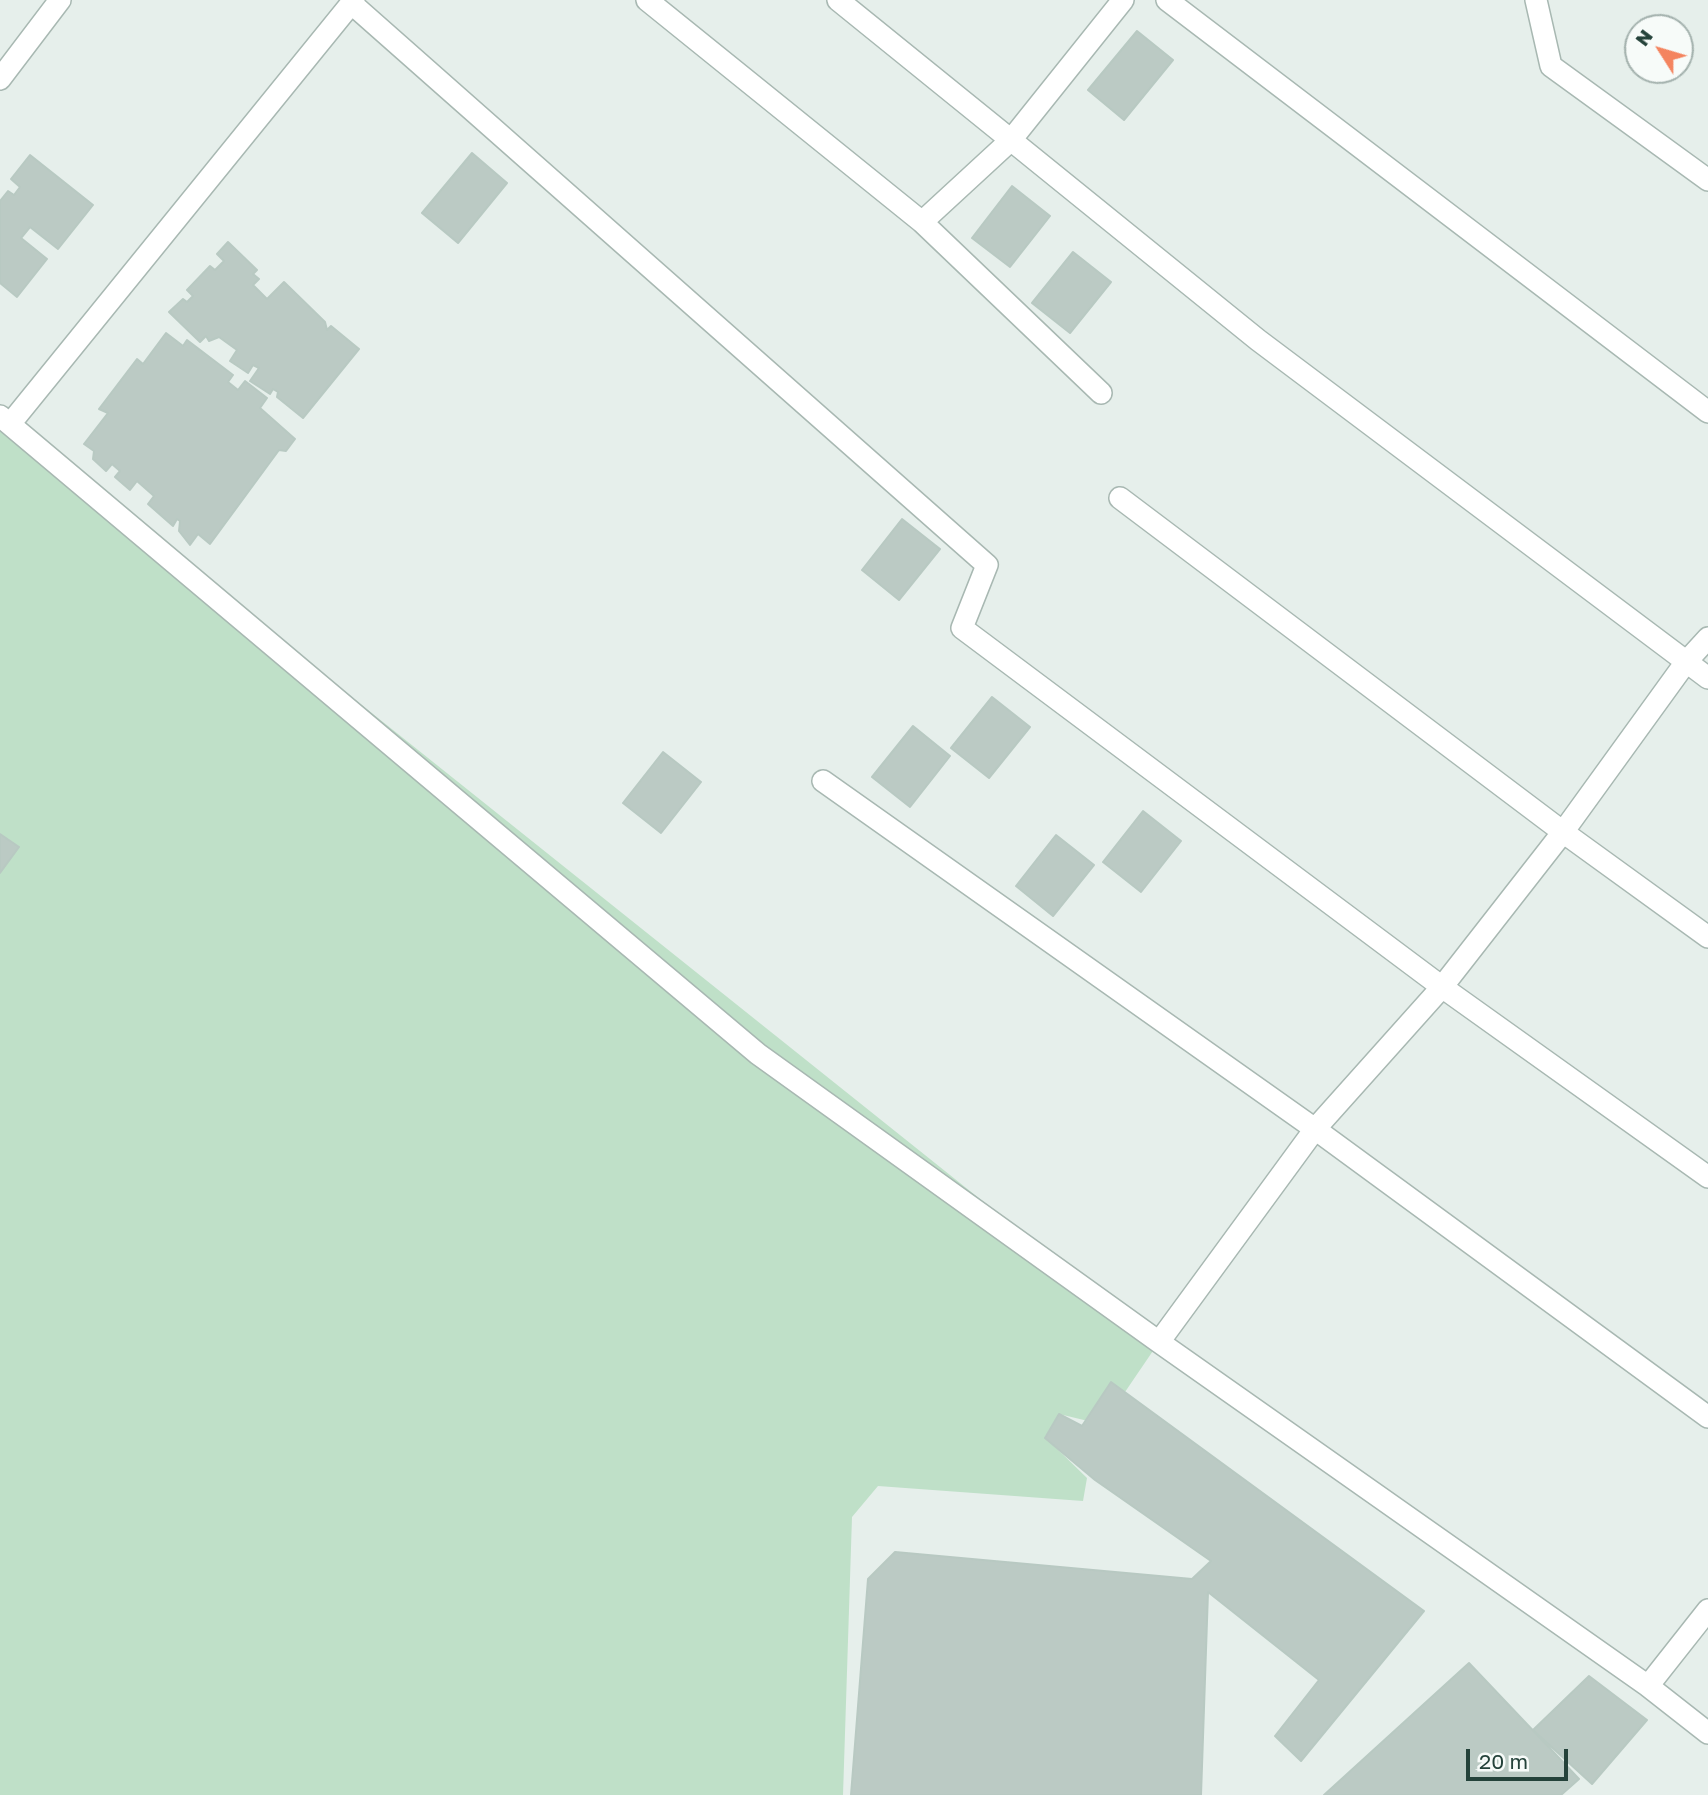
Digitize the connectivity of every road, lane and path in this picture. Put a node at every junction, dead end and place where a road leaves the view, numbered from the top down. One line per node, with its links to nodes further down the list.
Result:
1 (60, 0): 8 (street)
2 (647, 0): 11 (street)
3 (838, 0): 9 (street)
4 (1122, 0): 9 (street)
5 (1167, 0): 13 (street)
6 (1536, 0): 10 (street)
7 (352, 2): 14 (street); 22 (street)
8 (0, 79)
9 (1011, 140): 11 (street); 17 (street)
10 (1708, 180)
11 (922, 222): 12 (street)
12 (1101, 393)
13 (1708, 412)
14 (5, 420): 25 (street)
15 (1120, 498): 20 (street)
16 (1708, 638): 17 (street)
17 (1686, 662): 18 (street); 20 (street)
18 (1708, 678)
19 (823, 781): 23 (street)
20 (1563, 832): 21 (street); 22 (street)
21 (1708, 937)
22 (1442, 987): 23 (street); 24 (street)
23 (1315, 1129): 25 (street); 26 (street)
24 (1708, 1177)
25 (1159, 1342): 28 (street)
26 (1708, 1417)
27 (1708, 1610): 28 (street)
28 (1648, 1686): 29 (street)
29 (1708, 1733)

